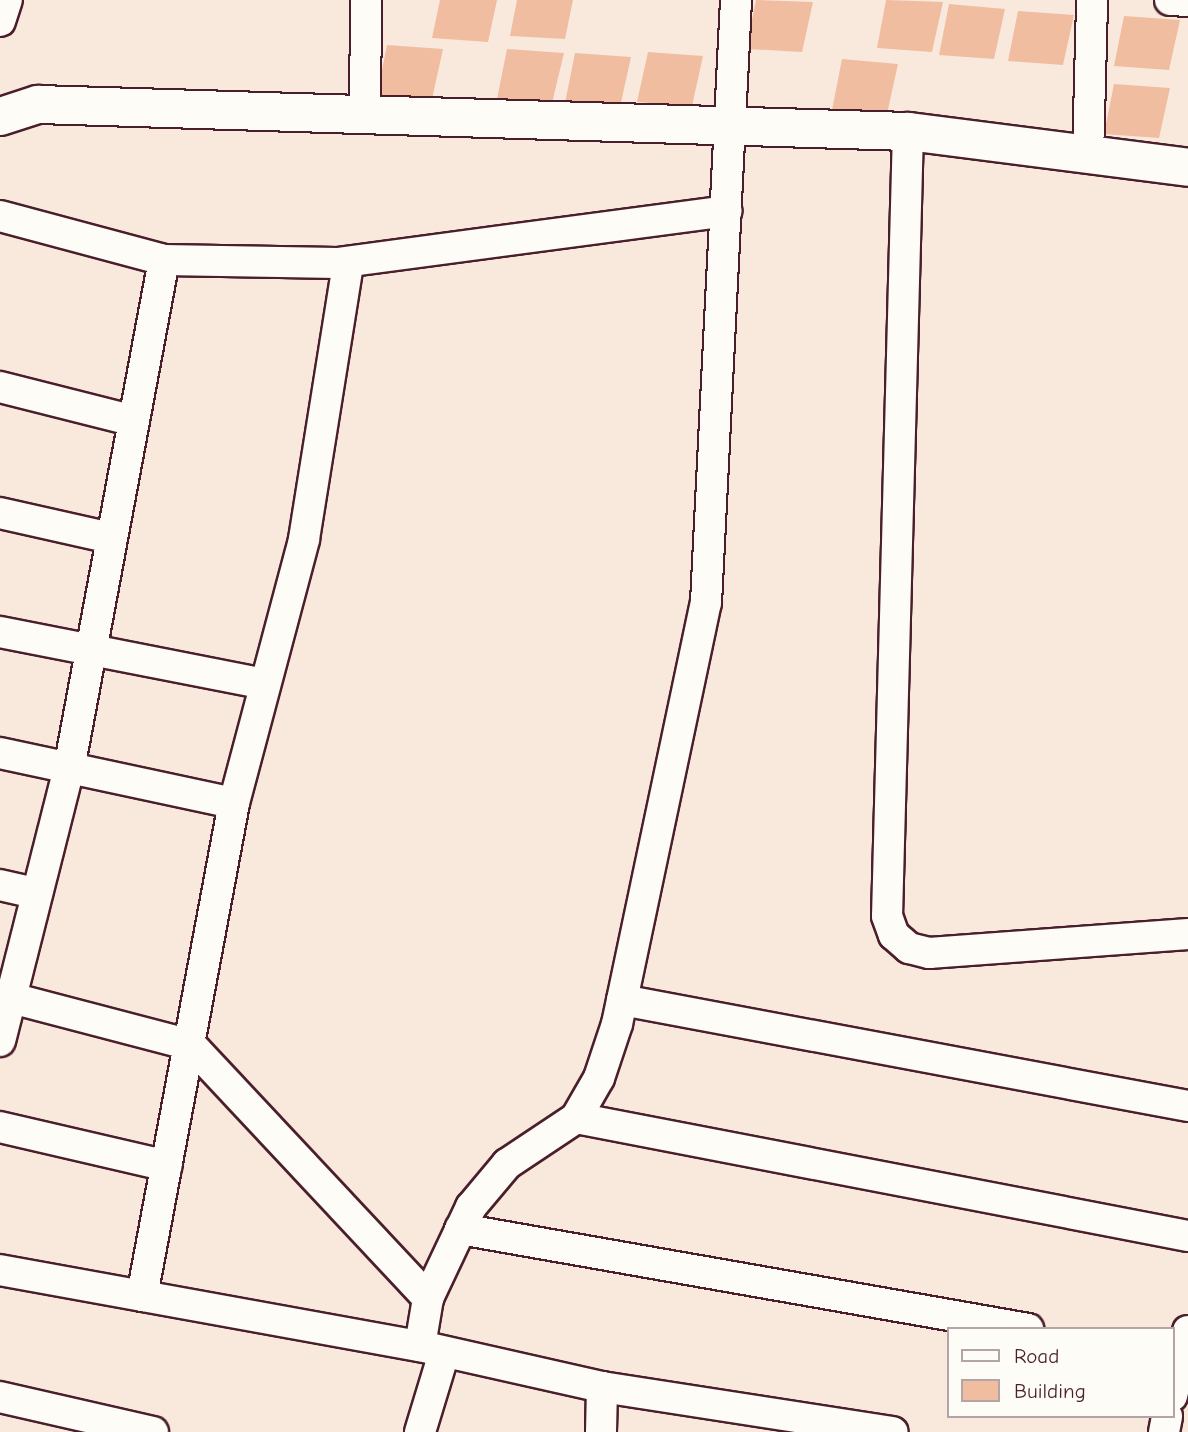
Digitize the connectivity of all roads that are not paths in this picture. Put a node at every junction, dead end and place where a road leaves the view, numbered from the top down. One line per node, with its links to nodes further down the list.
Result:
1 (7, 0): 7 (street)
2 (366, 0): 8 (street)
3 (736, 0): 10 (street)
4 (1092, 0): 12 (street)
5 (1170, 0): 6 (street)
6 (1188, 1)
7 (0, 21)
8 (365, 115): 9 (street); 10 (street)
9 (0, 116)
10 (732, 127): 11 (street); 14 (street)
11 (908, 131): 12 (street); 30 (street)
12 (1088, 156): 13 (street)
13 (1188, 167)
14 (727, 211): 17 (street); 32 (street)
15 (0, 216): 16 (street)
16 (164, 260): 17 (street); 19 (street)
17 (348, 263): 24 (street)
18 (0, 387): 19 (street)
19 (134, 421): 21 (street)
20 (0, 513): 21 (street)
21 (111, 538): 23 (street)
22 (0, 632): 23 (street)
23 (90, 652): 24 (street); 26 (street)
24 (265, 684): 27 (street)
25 (0, 753): 26 (street)
26 (69, 769): 27 (street); 29 (street)
27 (234, 803): 34 (street)
28 (0, 885): 29 (street)
29 (35, 893): 31 (street)
30 (1188, 934)
31 (6, 996): 33 (street); 34 (street)
32 (622, 1000): 35 (street); 36 (street)
33 (0, 1041)
34 (191, 1045): 38 (street); 43 (street)
35 (1188, 1106)
36 (576, 1118): 39 (street); 40 (street)
37 (0, 1127): 38 (street)
38 (167, 1166): 42 (street)
39 (460, 1229): 43 (street); 44 (street)
40 (1188, 1236)
41 (0, 1270): 42 (street)
42 (142, 1296): 45 (street)
43 (428, 1298): 45 (street)
44 (1017, 1327)
45 (432, 1349): 47 (street); 51 (street)
46 (1183, 1350): 48 (street)
47 (602, 1387): 52 (street); 53 (street)
48 (1174, 1388)
49 (0, 1396): 50 (street)
50 (153, 1432)
51 (420, 1432)
52 (601, 1432)
53 (893, 1432)

